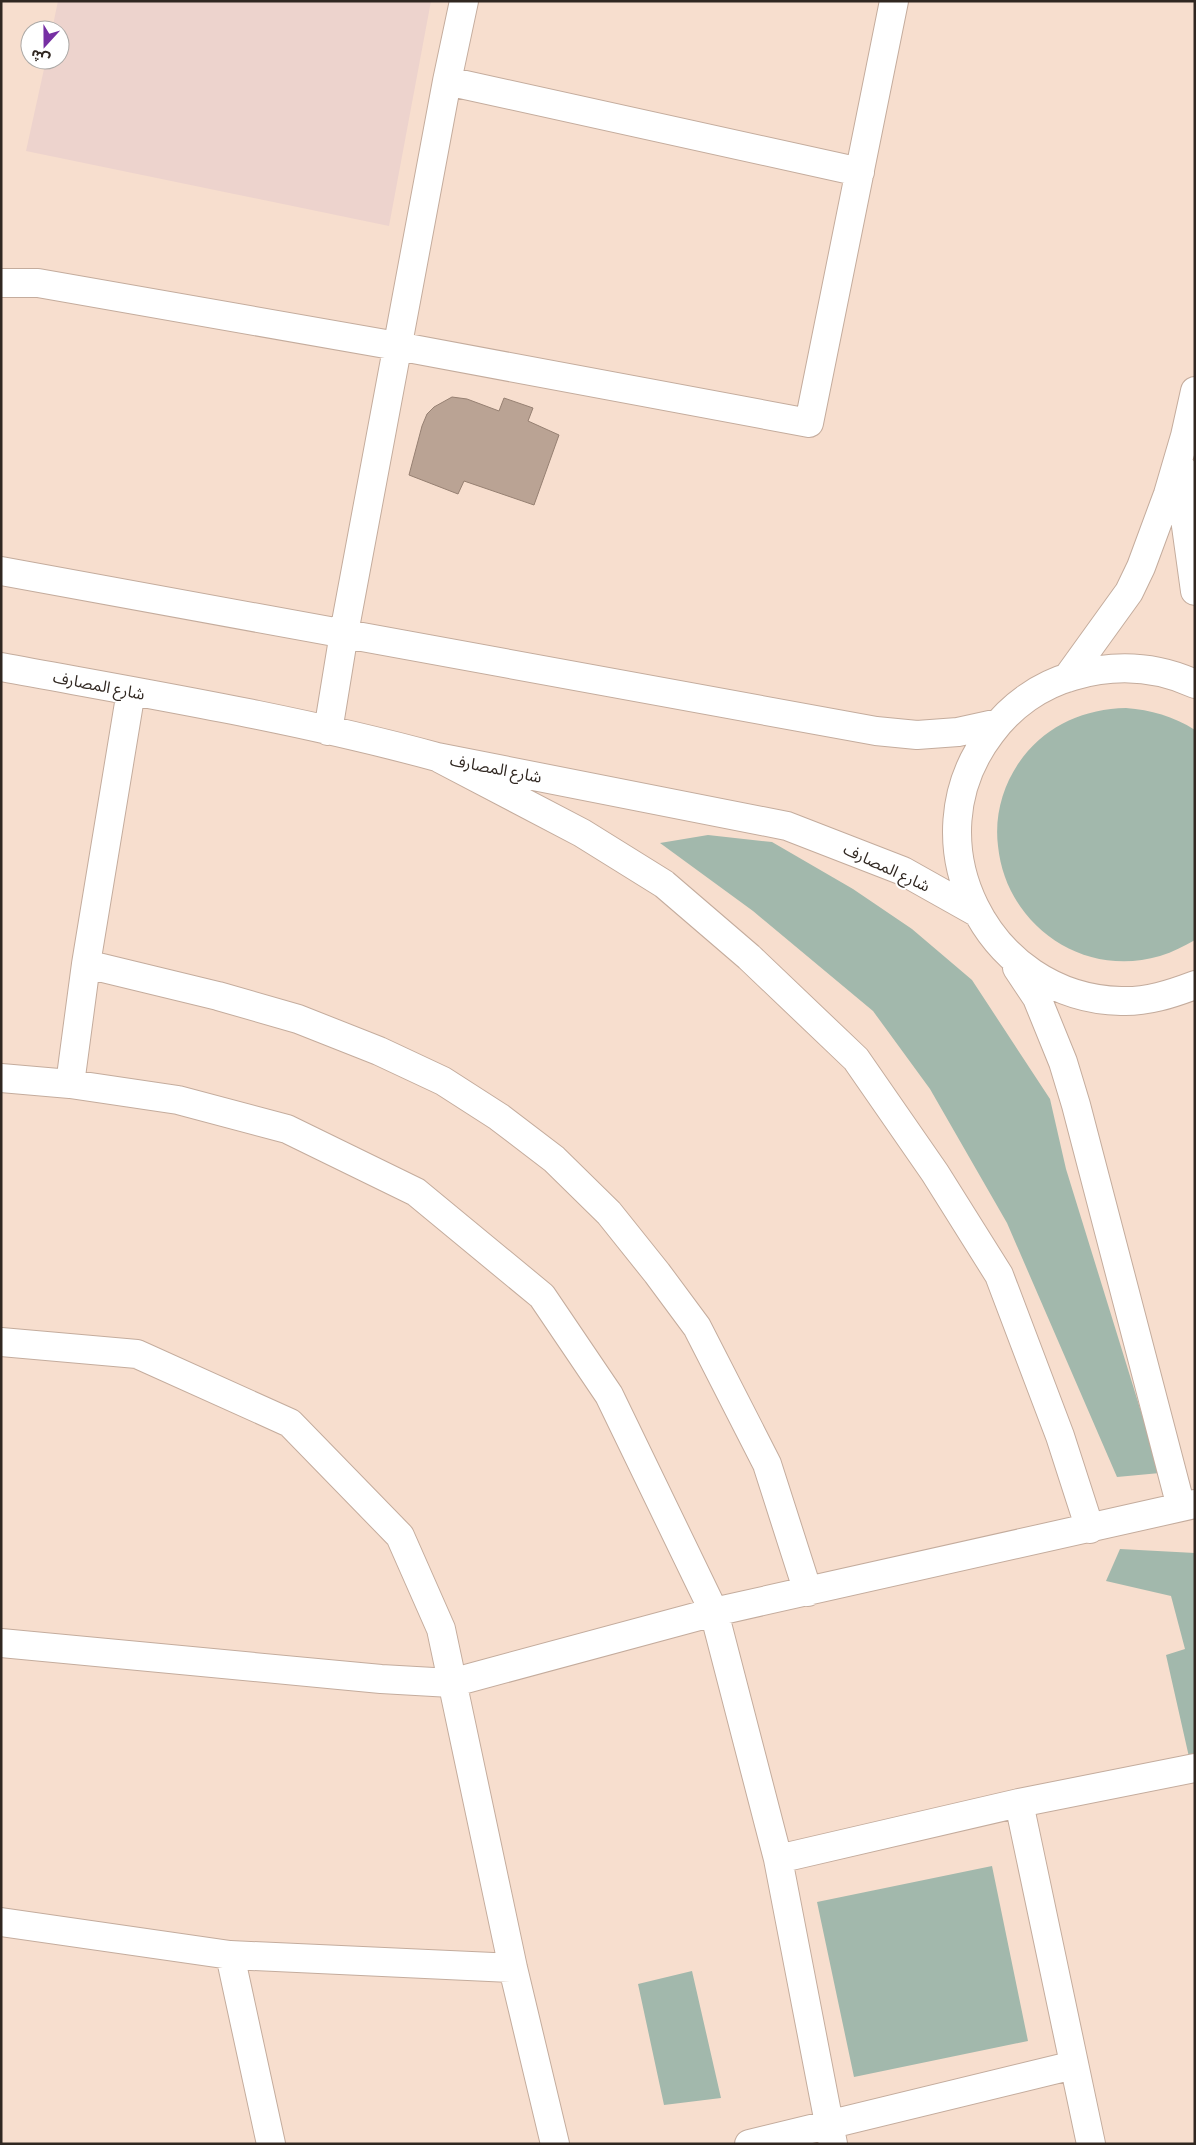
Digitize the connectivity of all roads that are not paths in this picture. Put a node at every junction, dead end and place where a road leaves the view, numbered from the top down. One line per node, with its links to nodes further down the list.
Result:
1 (464, 1): 3 (street)
2 (894, 1): 4 (street)
3 (447, 81): 4 (street); 6 (street)
4 (860, 172): 6 (street)
5 (1, 283): 6 (street)
6 (397, 346): 11 (street)
7 (1195, 391): 8 (street)
8 (1185, 436): 10 (street); 13 (street)
9 (1, 571): 11 (street)
10 (1195, 591)
11 (344, 633): 16 (street); 17 (street)
12 (1, 667): 15 (street, شارع المصارف)
13 (1067, 678): 14 (street); 16 (street)
14 (1195, 684)
15 (131, 691): 17 (street, شارع المصارف); 21 (street)
16 (999, 723): 19 (street)
17 (328, 731): 18 (street, شارع المصارف)
18 (437, 757): 19 (street, شارع المصارف); 27 (street)
19 (976, 912): 20 (street)
20 (1006, 953): 22 (street); 26 (street)
21 (86, 964): 24 (street); 28 (street)
22 (1195, 985)
23 (1, 1078): 24 (street)
24 (70, 1084): 29 (street)
25 (1, 1342): 31 (street)
26 (1188, 1505): 27 (street)
27 (1090, 1529): 28 (street)
28 (808, 1592): 29 (street)
29 (714, 1612): 31 (street); 34 (street)
30 (1, 1643): 31 (street)
31 (451, 1683): 37 (street)
32 (1195, 1768): 33 (street)
33 (1019, 1802): 34 (street); 38 (street)
34 (778, 1859): 39 (street)
35 (1, 1922): 36 (street)
36 (230, 1955): 37 (street); 40 (street)
37 (513, 1968): 41 (street)
38 (1074, 2066): 39 (street); 43 (street)
39 (831, 2134): 42 (street)
40 (271, 2144)
41 (555, 2144)
42 (749, 2144)
43 (1091, 2144)

